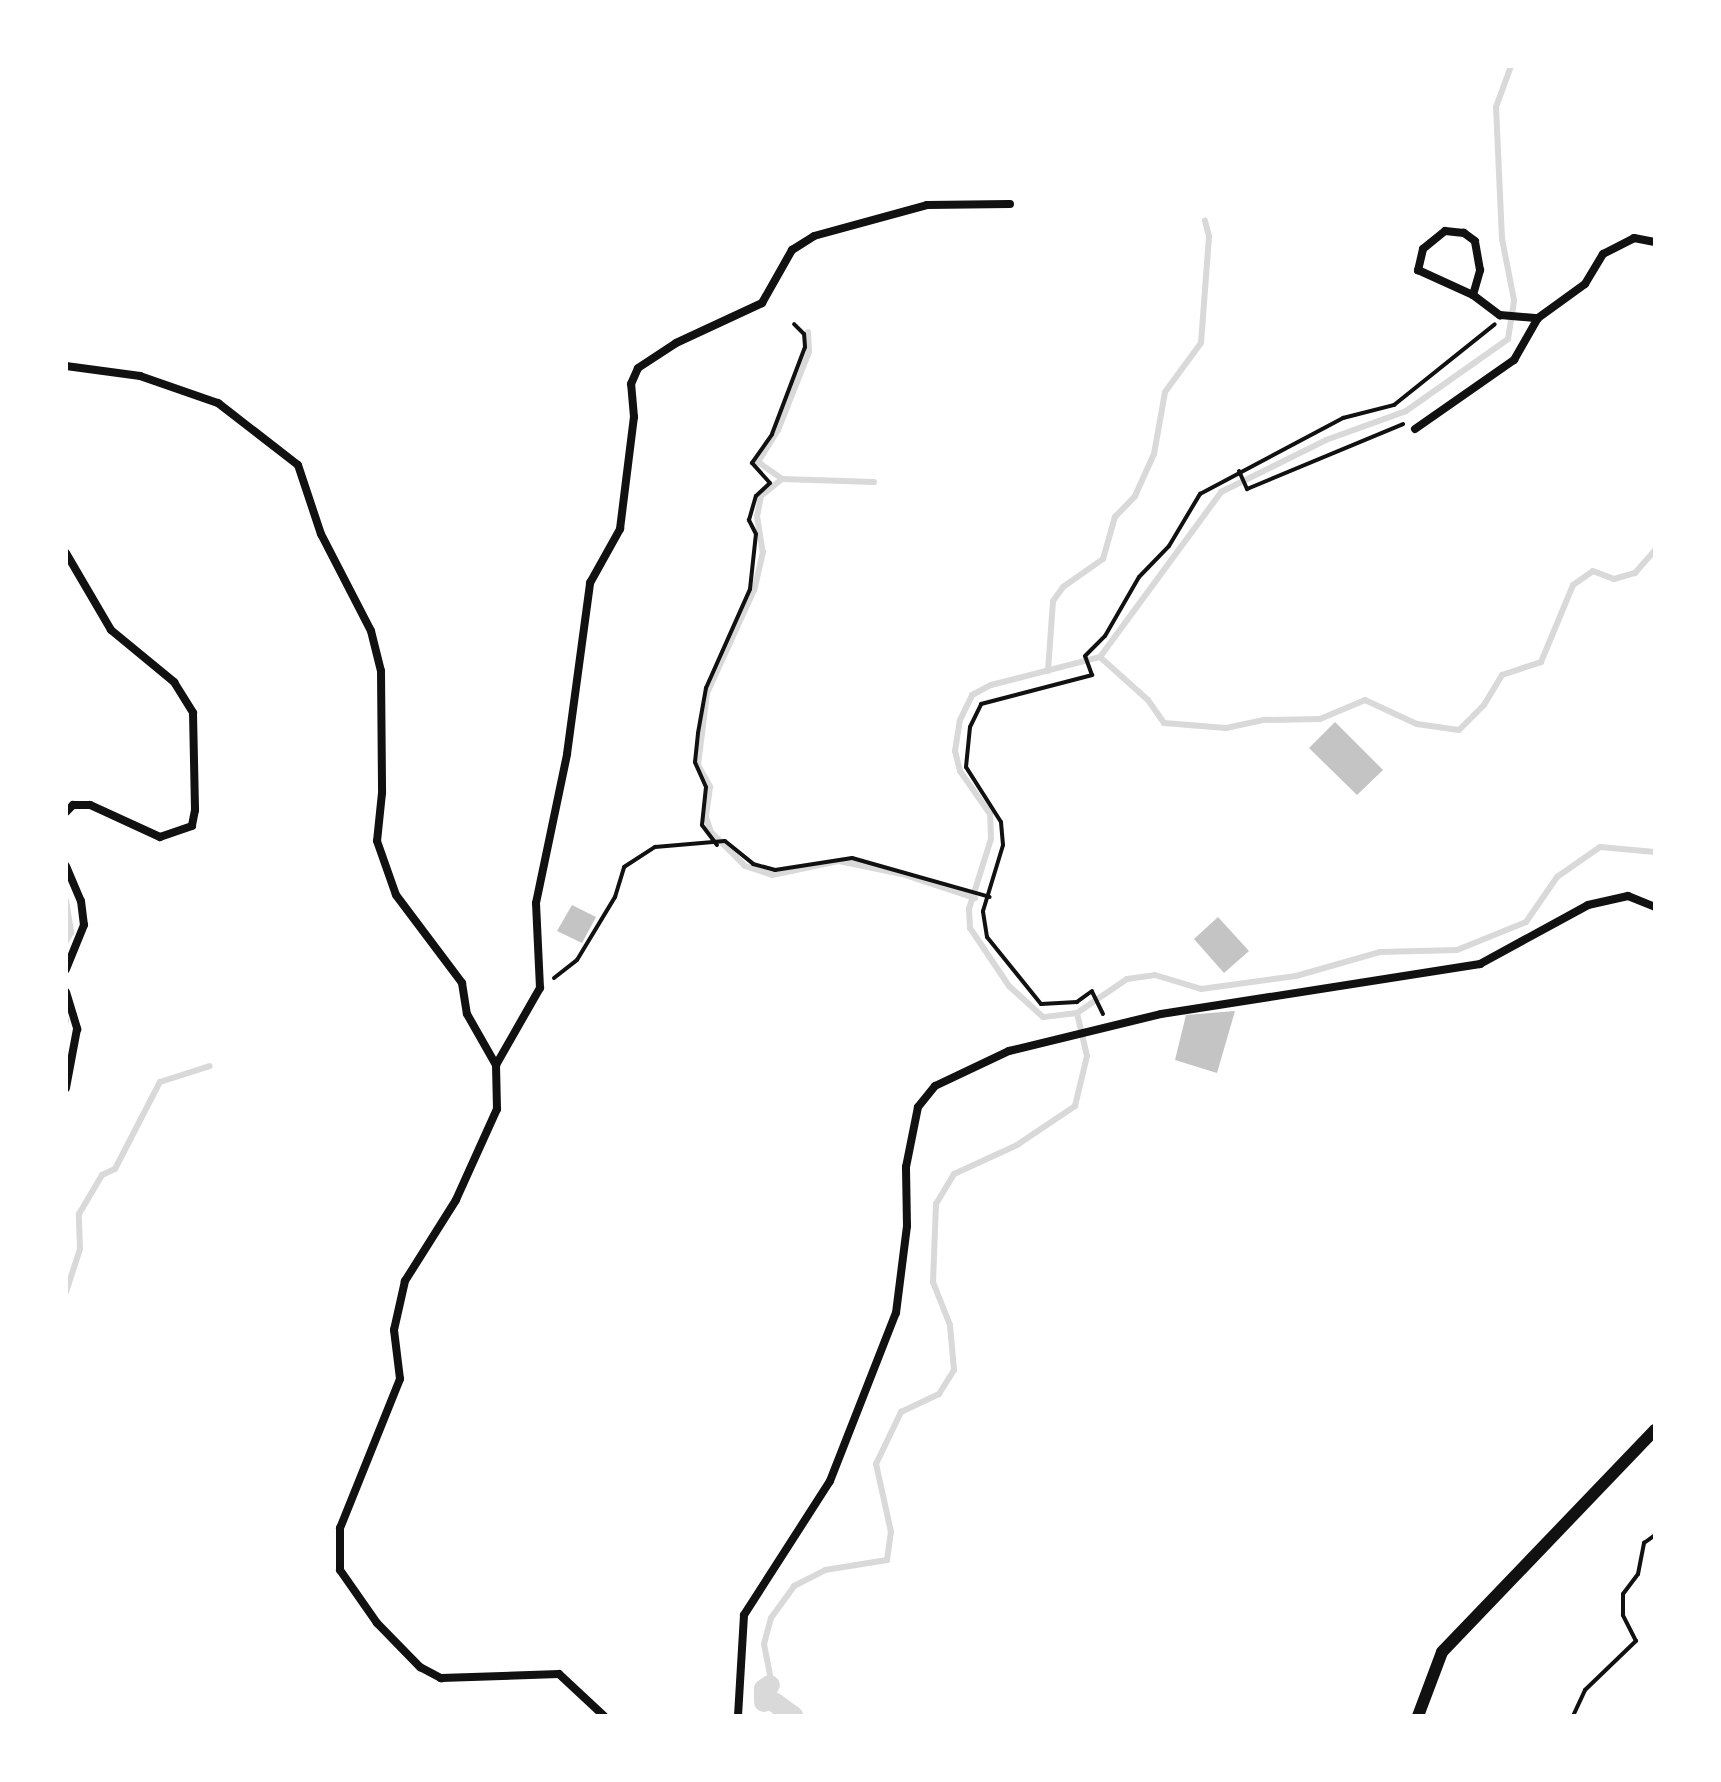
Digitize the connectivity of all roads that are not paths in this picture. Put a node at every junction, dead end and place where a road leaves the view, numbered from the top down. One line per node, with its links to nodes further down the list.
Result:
1 (1010, 204): 13 (street)
2 (1655, 242): 4 (street)
3 (1473, 295): 3 (street); 4 (street)
4 (1538, 318): 6 (street)
5 (66, 366): 13 (street)
6 (1415, 429)
7 (66, 553): 8 (street)
8 (66, 812)
9 (66, 866): 11 (street)
10 (1655, 907): 17 (street)
11 (66, 969)
12 (66, 992): 14 (street)
13 (496, 1065): 16 (street)
14 (66, 1088)
15 (1655, 1430): 18 (main road)
16 (604, 1716)
17 (738, 1716)
18 (1418, 1716)

